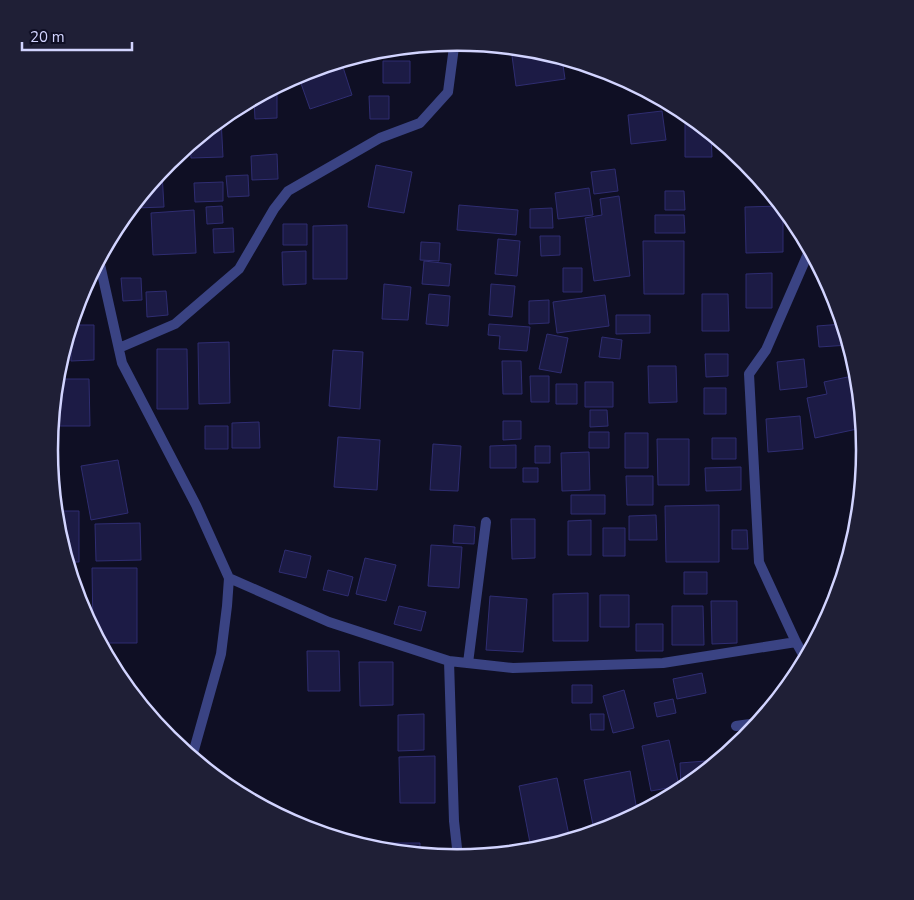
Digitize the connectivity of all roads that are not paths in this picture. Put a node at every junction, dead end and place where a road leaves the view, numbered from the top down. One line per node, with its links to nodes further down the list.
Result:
1 (453, 51): 4 (street)
2 (806, 258): 7 (street)
3 (101, 271): 4 (street)
4 (119, 348): 6 (street)
5 (486, 522): 10 (street)
6 (229, 578): 9 (street); 13 (street)
7 (796, 642): 8 (street); 10 (street)
8 (801, 651)
9 (449, 661): 10 (street); 14 (street)
10 (468, 663)
11 (746, 725): 12 (street)
12 (736, 726)
13 (194, 750)
14 (457, 849)

